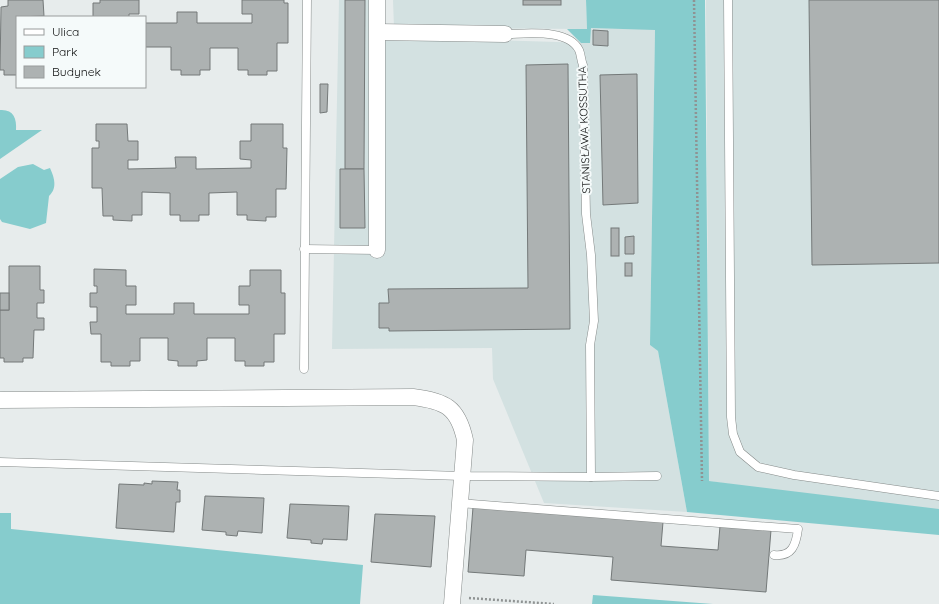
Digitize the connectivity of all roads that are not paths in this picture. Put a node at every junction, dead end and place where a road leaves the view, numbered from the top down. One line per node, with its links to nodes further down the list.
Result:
1 (307, 0): 6 (lane)
2 (377, 0): 4 (street)
3 (728, 0): 14 (lane)
4 (378, 32): 5 (street, STANISŁAWA KOSSUTHA); 7 (street)
5 (505, 34): 13 (lane, STANISŁAWA KOSSUTHA)
6 (304, 249): 7 (lane); 8 (lane)
7 (377, 250)
8 (304, 369)
9 (0, 400): 11 (street)
10 (0, 462): 11 (lane)
11 (462, 476): 13 (lane); 15 (street)
12 (658, 476): 13 (lane)
13 (591, 478)
14 (939, 496)
15 (459, 503): 16 (lane); 17 (street)
16 (774, 555)
17 (459, 601)

